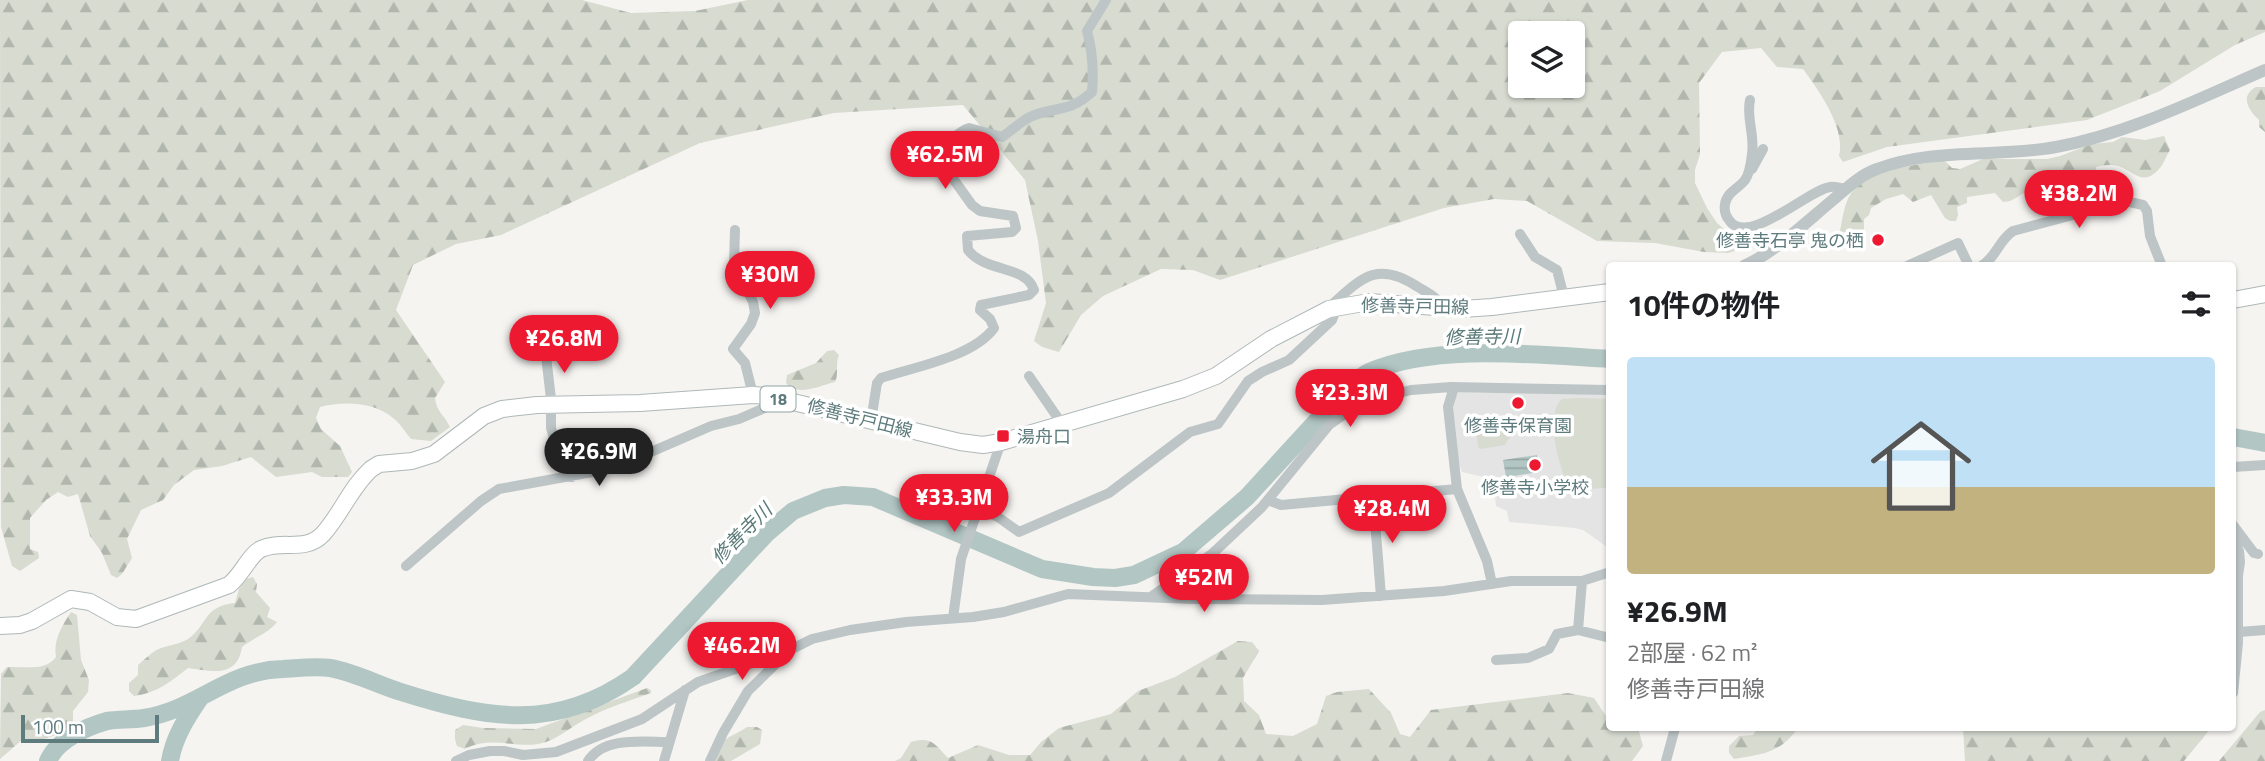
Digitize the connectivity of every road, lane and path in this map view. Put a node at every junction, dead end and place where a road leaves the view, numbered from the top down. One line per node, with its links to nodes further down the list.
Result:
1 (1106, 0): 27 (street)
2 (2265, 70): 6 (street)
3 (1750, 100): 5 (street)
4 (1763, 149): 5 (street)
5 (1748, 175): 6 (street)
6 (1846, 189): 9 (street)
7 (735, 230): 24 (street)
8 (1520, 234): 16 (street)
9 (1752, 262)
10 (1919, 262): 11 (street)
11 (1967, 262)
12 (1987, 262): 13 (street)
13 (2160, 262)
14 (1606, 292): 16 (main road, 修善寺戸田線 / 18)
15 (2265, 295): 17 (main road)
16 (1564, 297): 18 (main road, 修善寺戸田線 / 18)
17 (2236, 300)
18 (1444, 307): 19 (main road, 修善寺戸田線 / 18); 19 (street)
19 (1331, 309): 28 (main road, 修善寺戸田線 / 18); 36 (street)
20 (551, 337): 26 (street)
21 (1029, 376): 28 (street)
22 (1454, 387): 23 (street); 33 (street); 35 (street)
23 (1606, 390)
24 (753, 395): 25 (main road, 修善寺戸田線 / 18); 26 (main road, 修善寺戸田線 / 18)
25 (775, 398): 27 (main road, 修善寺戸田線 / 18); 32 (street)
26 (551, 405): 32 (street); 49 (main road, 修善寺戸田線 / 18)
27 (870, 421): 29 (main road, 修善寺戸田線 / 18)
28 (1062, 424): 29 (main road, 修善寺戸田線 / 18)
29 (1001, 442): 36 (street)
30 (2265, 465): 31 (street)
31 (2236, 467)
32 (572, 477): 40 (street)
33 (1457, 489): 34 (street); 44 (street)
34 (1373, 496): 35 (street); 46 (street)
35 (1269, 500): 45 (street)
36 (977, 515): 48 (street)
37 (2236, 528): 39 (street)
38 (2236, 544): 42 (street)
39 (2258, 554)
40 (406, 566)
41 (1606, 573): 43 (street)
42 (2236, 576)
43 (1583, 581): 44 (street); 50 (street)
44 (1492, 584): 46 (street)
45 (1151, 596): 46 (street); 48 (street)
46 (1381, 596)
47 (2236, 597): 52 (street)
48 (953, 618): 54 (street)
49 (0, 626)
50 (1578, 630): 53 (street); 55 (street)
51 (2265, 630): 52 (street)
52 (2239, 632): 56 (street)
53 (1606, 637)
54 (789, 650): 57 (street); 64 (street)
55 (1496, 660)
56 (2236, 662)
57 (685, 690): 59 (street); 60 (street)
58 (1674, 731): 65 (street)
59 (670, 742): 62 (street); 63 (street)
60 (558, 756): 61 (street)
61 (456, 761)
62 (588, 761)
63 (664, 761)
64 (710, 761)
65 (1666, 761)

